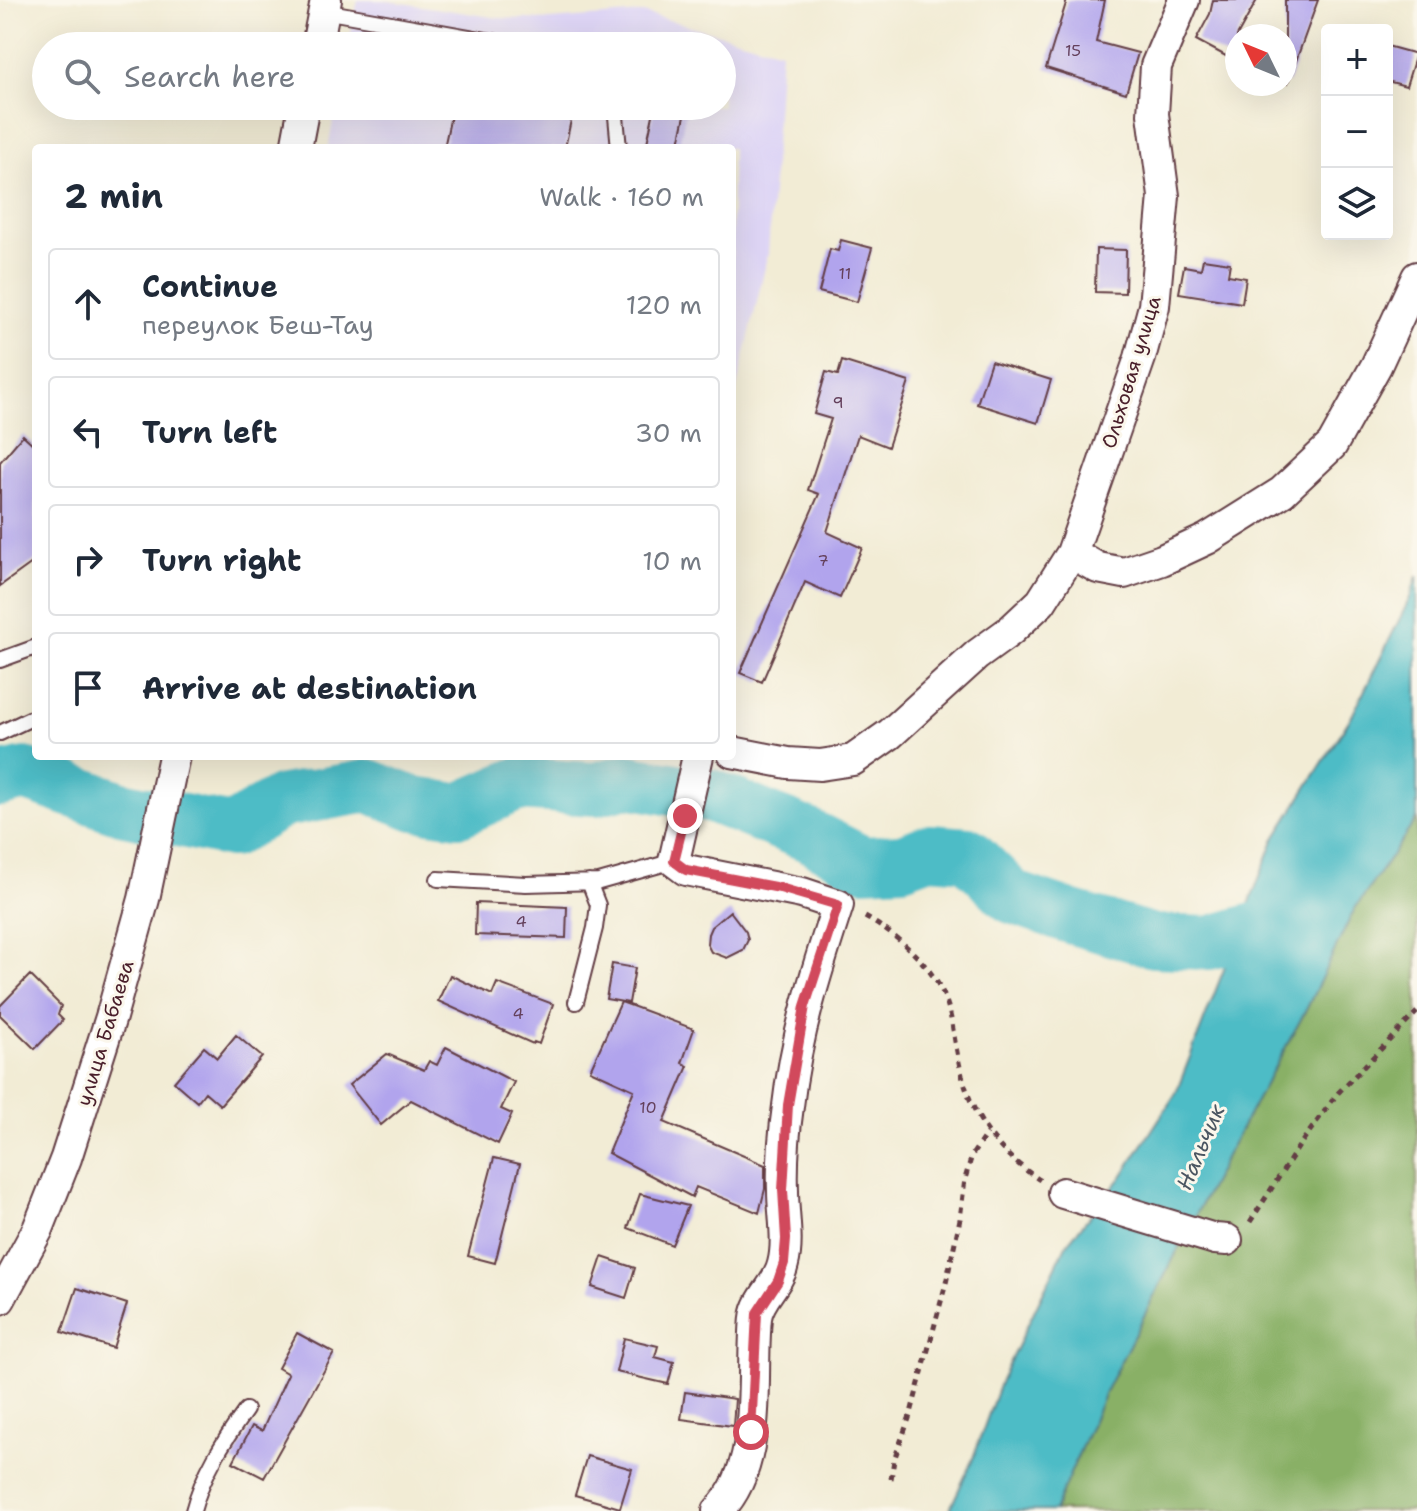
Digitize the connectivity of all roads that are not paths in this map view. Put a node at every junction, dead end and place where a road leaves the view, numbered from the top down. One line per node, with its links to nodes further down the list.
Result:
1 (1184, 0): 10 (street, Ольховая улица)
2 (325, 5): 3 (street); 4 (lane)
3 (320, 32)
4 (453, 32)
5 (301, 120): 7 (street)
6 (616, 120): 8 (lane)
7 (297, 144)
8 (619, 144)
9 (1417, 277): 10 (street)
10 (1072, 553): 15 (street, Ольховая улица)
11 (32, 648): 12 (lane)
12 (0, 660)
13 (32, 718): 14 (lane)
14 (0, 733)
15 (736, 753)
16 (173, 760): 24 (street, улица Бабаева)
17 (697, 761): 18 (street)
18 (677, 851): 20 (lane); 27 (street)
19 (438, 879): 20 (lane)
20 (589, 882): 21 (lane)
21 (576, 1002)
22 (1066, 1194): 23 (street)
23 (1221, 1239)
24 (0, 1299)
25 (246, 1410): 26 (lane)
26 (193, 1511)
27 (718, 1511)

